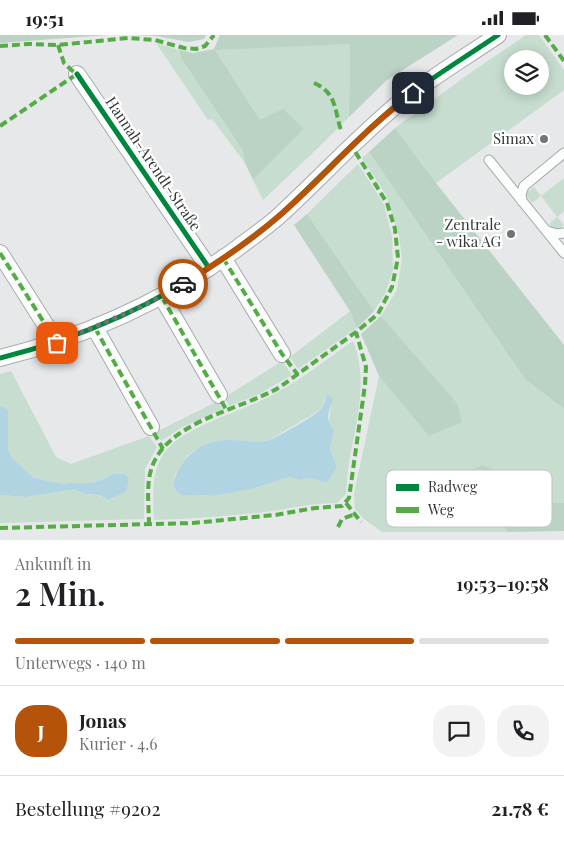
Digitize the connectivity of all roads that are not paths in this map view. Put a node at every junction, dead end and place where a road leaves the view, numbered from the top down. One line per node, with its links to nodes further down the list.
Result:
1 (498, 35): 10 (street)
2 (77, 74): 11 (street, Hannah-Arendt-Straße)
3 (564, 153): 5 (lane)
4 (489, 160): 5 (lane)
5 (522, 201): 6 (lane)
6 (547, 231): 7 (lane); 9 (lane)
7 (564, 233)
8 (0, 253): 14 (street)
9 (564, 253)
10 (223, 258): 11 (street); 15 (street)
11 (210, 268): 12 (street)
12 (162, 297): 13 (street); 17 (street)
13 (95, 328): 14 (street); 18 (street)
14 (57, 343): 16 (street)
15 (282, 354)
16 (0, 358)
17 (219, 395)
18 (151, 427)

